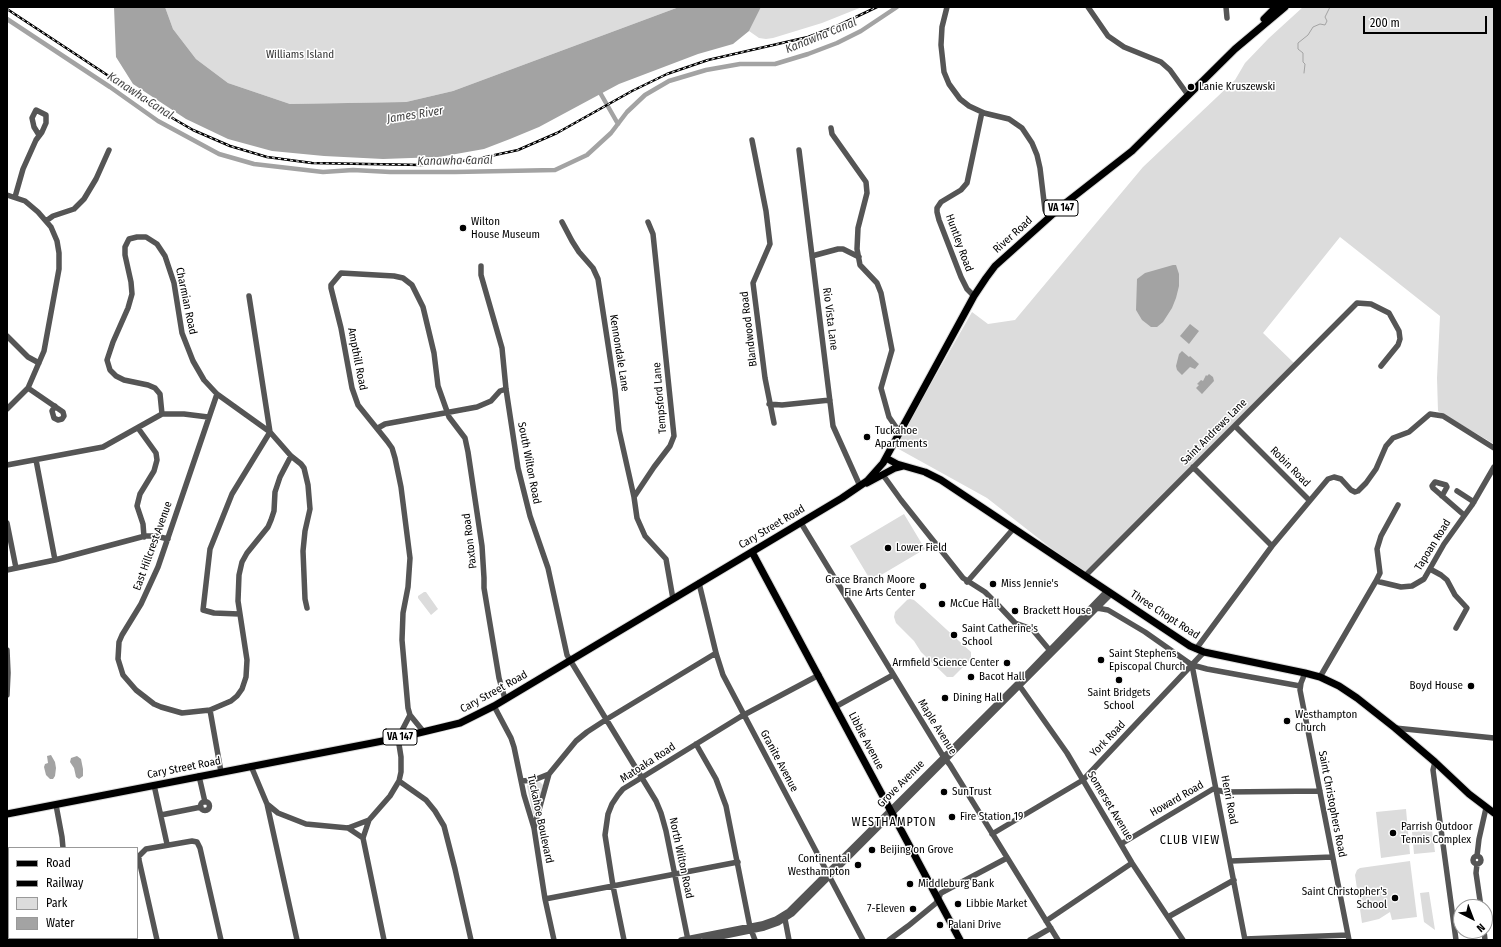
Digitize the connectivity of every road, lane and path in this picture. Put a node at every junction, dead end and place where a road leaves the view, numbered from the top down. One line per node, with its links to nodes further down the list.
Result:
1 (947, 7): 9 (street)
2 (1088, 7): 8 (street)
3 (1226, 7): 6 (street)
4 (1276, 7): 7 (main road, VA 147)
5 (1285, 7): 7 (main road, VA 147)
6 (1227, 18)
7 (1244, 40): 8 (main road, River Road / VA 147)
8 (1188, 95): 17 (main road, River Road / VA 147)
9 (982, 112): 17 (street); 25 (street, Huntley Road)
10 (831, 128): 22 (street)
11 (39, 135): 16 (street)
12 (752, 140): 34 (street, Blandwood Road)
13 (109, 150): 18 (street)
14 (799, 150): 21 (street, Rio Vista Lane)
15 (7, 195): 16 (street)
16 (15, 197): 18 (street)
17 (1049, 218): 25 (main road, River Road / VA 147)
18 (46, 221): 27 (street)
19 (562, 222): 58 (street, Kennondale Lane)
20 (648, 222): 58 (street, Tempsford Lane)
21 (812, 256): 22 (street); 33 (street, Rio Vista Lane)
22 (859, 257): 45 (street)
23 (481, 266): 31 (street, South Wilton Road)
24 (249, 296): 44 (street)
25 (974, 296): 45 (main road, River Road / VA 147)
26 (7, 336): 27 (street)
27 (39, 363): 30 (street)
28 (1381, 366): 41 (street, Saint Andrews Lane)
29 (438, 386): 37 (street, Paxton Road); 43 (street, Ampthill Road)
30 (28, 388): 35 (street); 36 (street)
31 (506, 389): 37 (street); 89 (street, South Wilton Road)
32 (216, 394): 38 (street, Charmian Road); 39 (street, East Hillcrest Avenue); 44 (street, Charmian Road)
33 (830, 400): 34 (street); 55 (street, Rio Vista Lane)
34 (769, 404): 40 (street, Blandwood Road)
35 (55, 406)
36 (7, 409)
37 (448, 412): 43 (street); 99 (street, Paxton Road)
38 (162, 414): 39 (street); 42 (street)
39 (208, 417): 67 (street, East Hillcrest Avenue)
40 (774, 423)
41 (1235, 426): 52 (street, Saint Andrews Lane); 59 (street, Robin Road)
42 (138, 428): 49 (street); 66 (street)
43 (378, 428): 103 (street, Ampthill Road)
44 (270, 432): 47 (street, Charmian Road); 83 (street)
45 (900, 433): 48 (main road, River Road / VA 147)
46 (1494, 448): 59 (street, Robin Road)
47 (291, 456): 81 (street, Charmian Road); 83 (street, East Hillcrest Avenue)
48 (886, 458): 51 (main road, Three Chopt Road); 55 (main road, Cary Street Road / VA 147)
49 (36, 460): 50 (street); 70 (street)
50 (7, 465)
51 (904, 466): 54 (main road); 65 (main road, Three Chopt Road)
52 (1193, 467): 68 (street); 75 (street, Saint Andrews Lane)
53 (1494, 467): 60 (street, Tapoan Road)
54 (882, 475): 55 (main road); 77 (street)
55 (860, 486): 64 (main road, Cary Street Road / VA 147)
56 (1457, 491): 60 (street)
57 (1442, 496): 62 (street)
58 (634, 497): 80 (street)
59 (1309, 500): 68 (street, York Road)
60 (1474, 502): 62 (street, Tapoan Road)
61 (1398, 505): 76 (street)
62 (1464, 515): 72 (street, Tapoan Road)
63 (7, 523): 71 (street)
64 (801, 523): 69 (main road, Cary Street Road / VA 147); 93 (street, Maple Avenue)
65 (1014, 528): 75 (main road, Three Chopt Road); 77 (street)
66 (144, 537): 67 (street); 70 (street)
67 (168, 539): 102 (street, East Hillcrest Avenue)
68 (1272, 546): 86 (street, York Road)
69 (752, 552): 78 (main road, Cary Street Road / VA 147); 92 (main road, Libbie Avenue)
70 (55, 560): 71 (street)
71 (15, 568): 73 (street); 74 (street)
72 (1430, 569): 76 (street, Tapoan Road); 84 (street)
73 (7, 570)
74 (7, 575)
75 (1085, 576): 79 (main road, Three Chopt Road)
76 (1376, 581): 94 (street)
77 (967, 582): 87 (street)
78 (699, 583): 80 (main road, Cary Street Road / VA 147); 88 (street, Granite Avenue)
79 (1109, 593): 82 (street, Grove Avenue); 86 (main road, Three Chopt Road); 87 (street, Grove Avenue)
80 (673, 599): 89 (main road, Cary Street Road / VA 147)
81 (307, 608)
82 (1097, 608): 87 (street, Grove Avenue); 90 (street)
83 (239, 614): 102 (street, East Hillcrest Avenue)
84 (1456, 628)
85 (7, 650): 96 (street)
86 (1200, 650): 90 (street, York Road); 91 (main road, Three Chopt Road)
87 (1051, 652): 95 (street, Grove Avenue)
88 (716, 653): 104 (street, Granite Avenue); 105 (street)
89 (570, 661): 99 (main road, Cary Street Road / VA 147); 105 (street, North Wilton Road)
90 (1192, 665): 97 (street); 118 (street, York Road); 122 (street, Henri Road)
91 (1305, 673): 94 (main road, Three Chopt Road); 97 (street)
92 (819, 675): 101 (main road, Libbie Avenue); 104 (street, Matoaka Road)
93 (893, 675): 101 (street); 111 (street, Maple Avenue)
94 (1320, 677): 106 (main road, Three Chopt Road)
95 (1019, 684): 111 (street, Grove Avenue); 118 (street, Somerset Avenue)
96 (8, 686): 98 (street)
97 (1300, 686): 123 (street, Saint Christophers Road)
98 (7, 695)
99 (505, 700): 100 (main road, Cary Street Road / VA 147)
100 (494, 706): 107 (main road, Cary Street Road / VA 147); 120 (street, Tuckahoe Boulevard)
101 (835, 707): 127 (main road, Libbie Avenue)
102 (210, 710): 114 (street)
103 (410, 715): 107 (street, Ampthill Road); 108 (street)
104 (744, 716): 110 (street, Matoaka Road); 145 (street, Granite Avenue)
105 (607, 719): 115 (street); 117 (street, North Wilton Road)
106 (1395, 728): 109 (street); 112 (main road, Three Chopt Road)
107 (423, 732): 108 (main road, Cary Street Road / VA 147)
108 (398, 738): 113 (main road, Cary Street Road / VA 147); 119 (street)
109 (1494, 738)
110 (696, 744): 117 (street, Matoaka Road); 142 (street)
111 (944, 758): 127 (street, Grove Avenue); 134 (street, Maple Avenue)
112 (1435, 762): 126 (main road, Three Chopt Road); 175 (street)
113 (251, 766): 114 (main road, Cary Street Road / VA 147); 124 (street)
114 (221, 772): 116 (main road, Cary Street Road / VA 147)
115 (549, 774): 120 (street); 133 (street)
116 (199, 776): 121 (main road, Cary Street Road / VA 147); 130 (street)
117 (642, 778): 144 (street, North Wilton Road); 147 (street, Matoaka Road)
118 (1083, 780): 134 (street, York Road); 137 (street, Somerset Avenue)
119 (398, 781): 131 (street); 162 (street)
120 (522, 781): 133 (street, Tuckahoe Boulevard)
121 (154, 785): 125 (main road, Cary Street Road / VA 147); 130 (street)
122 (1217, 789): 123 (street, Howard Road); 137 (street, Howard Road); 141 (street, Henri Road)
123 (1320, 791): 139 (street, Saint Christophers Road)
124 (267, 804): 132 (street); 160 (street)
125 (56, 805): 129 (main road, Cary Street Road / VA 147); 138 (street)
126 (1486, 808): 128 (main road, Three Chopt Road); 150 (street)
127 (891, 812): 145 (street, Grove Avenue); 149 (main road, Libbie Avenue)
128 (1494, 813)
129 (7, 814)
130 (161, 815): 136 (street)
131 (369, 820): 132 (street); 135 (street)
132 (348, 828): 135 (street)
133 (534, 828): 148 (street, Tuckahoe Boulevard)
134 (992, 834): 140 (street, Maple Avenue)
135 (363, 838): 161 (street)
136 (167, 844): 158 (street); 159 (street)
137 (1121, 844): 143 (street, Somerset Avenue)
138 (63, 847)
139 (1332, 857): 141 (street); 156 (street, Saint Christophers Road)
140 (1007, 858): 149 (street); 153 (street, Maple Avenue)
141 (1231, 861): 146 (street, Henri Road)
142 (738, 862): 144 (street); 155 (street)
143 (1132, 863): 151 (street, Somerset Avenue); 153 (street)
144 (675, 874): 147 (street); 165 (street, North Wilton Road)
145 (829, 875): 152 (street, Grove Avenue); 155 (street, Grove Avenue); 169 (street, Granite Avenue)
146 (1234, 880): 151 (street); 157 (street, Henri Road)
147 (613, 886): 148 (street); 164 (street, Matoaka Road)
148 (545, 898): 163 (street, Tuckahoe Boulevard)
149 (938, 898): 170 (street); 171 (main road, Libbie Avenue)
150 (1480, 899)
151 (1168, 917): 174 (street, Somerset Avenue)
152 (786, 919): 155 (street, Grove Avenue); 168 (street)
153 (1046, 920): 154 (street, Maple Avenue)
154 (1051, 928): 172 (street); 173 (street, Maple Avenue)
155 (751, 929): 165 (street, Grove Avenue); 166 (street, Grove Avenue); 167 (street)
156 (1348, 937): 157 (street)
157 (1245, 939)
158 (157, 940)
159 (221, 940)
160 (297, 940)
161 (384, 940)
162 (471, 940)
163 (554, 940)
164 (624, 940)
165 (686, 940)
166 (705, 940)
167 (755, 940)
168 (789, 940)
169 (863, 940)
170 (889, 940)
171 (960, 940)
172 (1030, 940)
173 (1058, 940)
174 (1183, 940)
175 (1456, 940)

